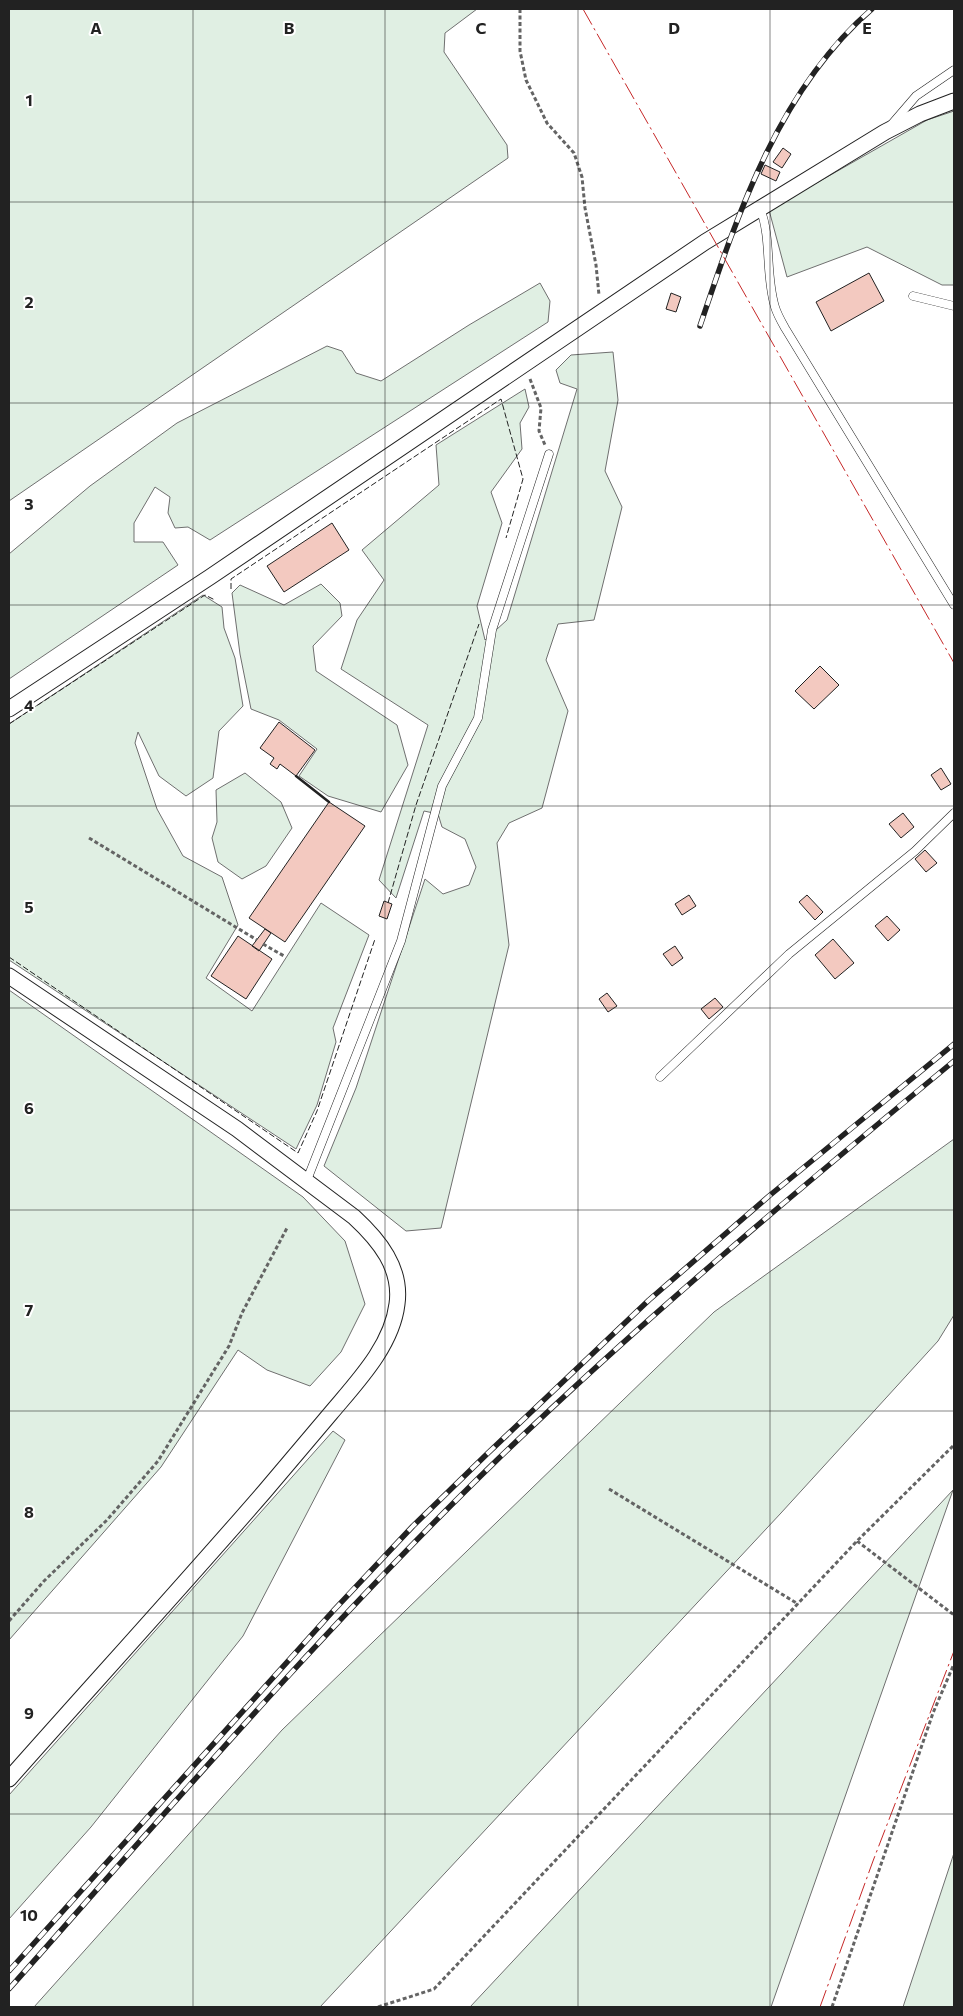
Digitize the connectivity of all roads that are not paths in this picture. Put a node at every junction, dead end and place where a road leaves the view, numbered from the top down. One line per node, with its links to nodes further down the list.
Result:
1 (954, 70): 3 (lane)
2 (954, 101): 3 (street)
3 (885, 132): 4 (street)
4 (760, 208): 8 (lane); 9 (street)
5 (913, 296): 6 (lane)
6 (954, 306)
7 (549, 454): 13 (lane)
8 (954, 605)
9 (9, 709)
10 (954, 813): 12 (lane)
11 (9, 976): 13 (street)
12 (660, 1076)
13 (307, 1180): 14 (street)
14 (9, 1779)

